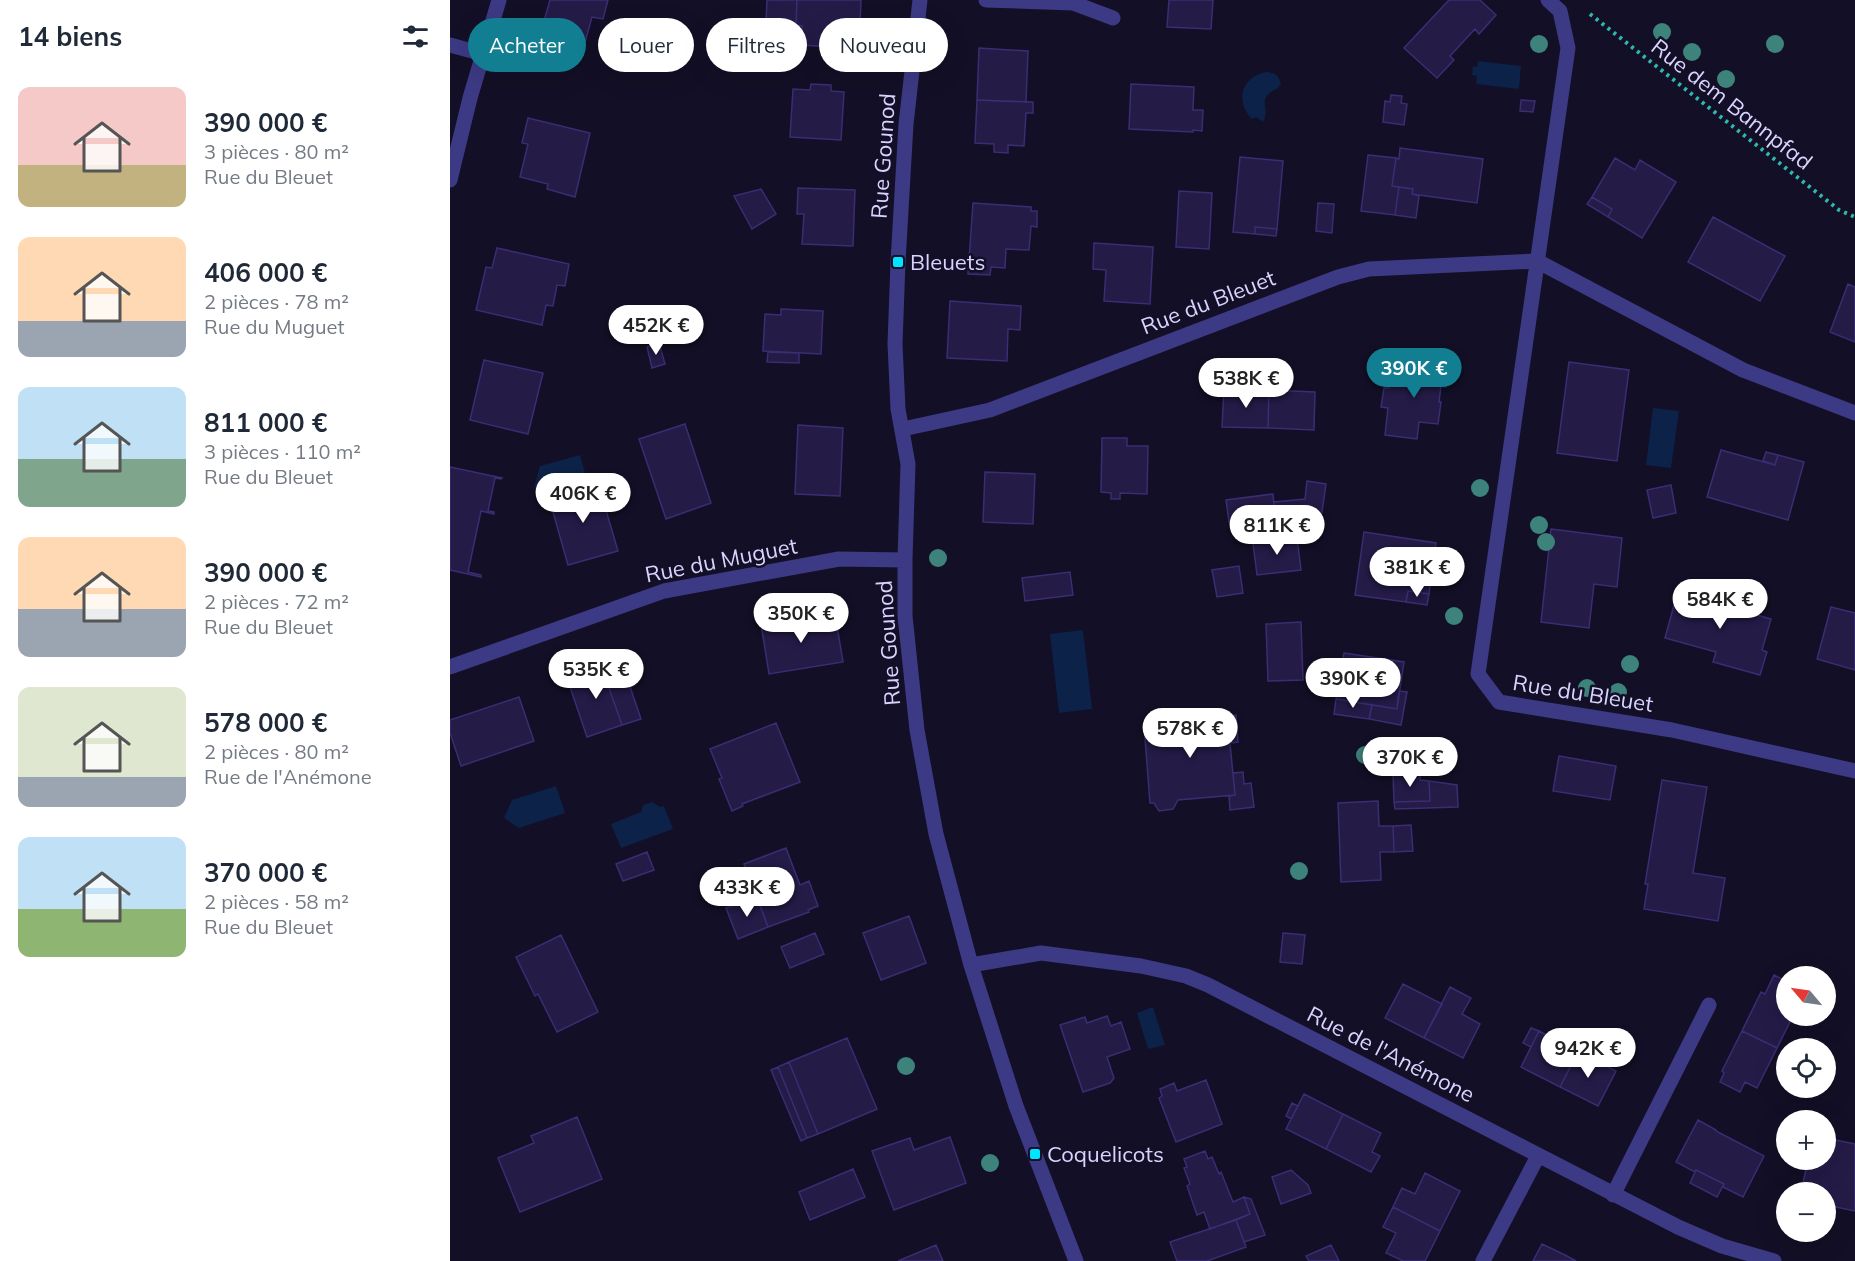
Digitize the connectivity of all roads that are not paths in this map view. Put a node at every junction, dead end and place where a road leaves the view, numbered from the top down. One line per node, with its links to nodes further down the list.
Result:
1 (499, 0): 5 (street)
2 (920, 0): 13 (street, Rue Gounod)
3 (986, 0): 6 (street)
4 (1548, 0): 11 (street, Rue du Bleuet)
5 (494, 18)
6 (1113, 18)
7 (450, 45): 8 (street)
8 (468, 50)
9 (478, 72): 10 (street)
10 (450, 180)
11 (1537, 261): 12 (street); 13 (street, Rue du Bleuet); 16 (street, Rue du Bleuet)
12 (1855, 413)
13 (903, 429): 14 (street, Rue Gounod)
14 (905, 560): 15 (street, Rue du Muguet); 17 (street, Rue Gounod)
15 (450, 667)
16 (1855, 771)
17 (971, 965): 19 (street, Rue de l'Anémone); 21 (street, Rue Gounod)
18 (1709, 1005): 20 (street)
19 (1538, 1156): 20 (street, Rue de l'Anémone); 22 (street)
20 (1613, 1195): 23 (street, Rue de l'Anémone)
21 (1076, 1261)
22 (1482, 1261)
23 (1774, 1261)

